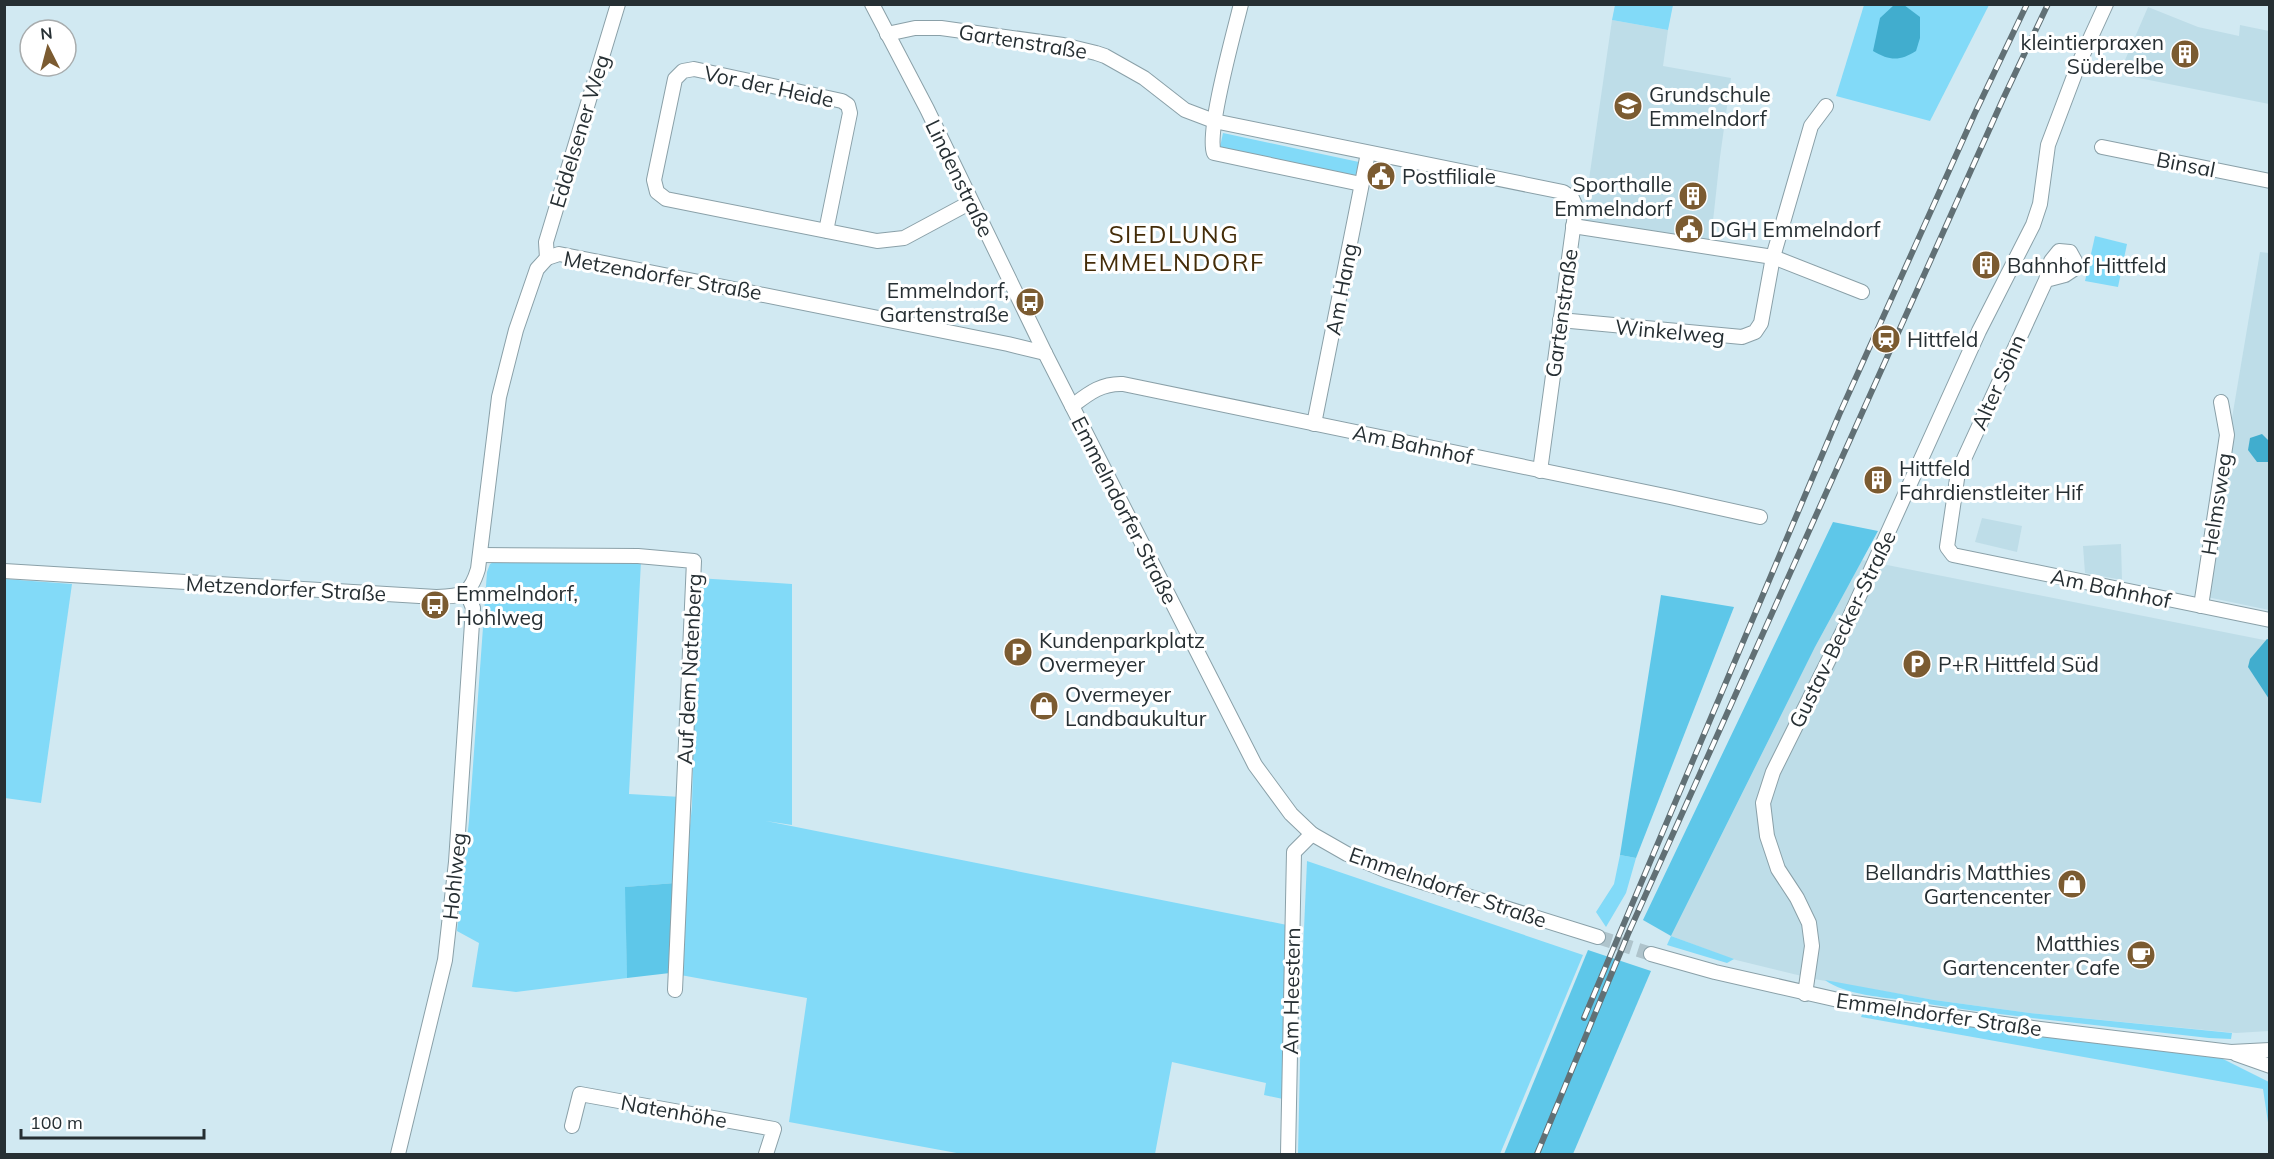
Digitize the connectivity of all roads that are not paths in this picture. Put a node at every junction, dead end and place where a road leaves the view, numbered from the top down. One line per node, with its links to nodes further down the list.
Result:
1 (618, 4): 16 (street, Eddelsener Weg)
2 (872, 4): 5 (street, Lindenstraße)
3 (1241, 4): 7 (street)
4 (2106, 4): 36 (street, Gustav-Becker-Straße)
5 (887, 34): 7 (street, Gartenstraße); 12 (street, Lindenstraße)
6 (1826, 106): 15 (street, Winkelweg)
7 (1214, 122): 9 (street, Gartenstraße); 11 (street)
8 (2102, 147): 10 (street, Binsal)
9 (1368, 153): 11 (street, Am Hang); 13 (street, Gartenstraße)
10 (2270, 181)
11 (1361, 184): 23 (street, Am Hang)
12 (971, 202): 14 (street, Vor der Heide); 20 (street, Lindenstraße)
13 (1573, 226): 15 (street); 19 (street, Gartenstraße)
14 (826, 231): 14 (street, Vor der Heide)
15 (1773, 257): 18 (street); 19 (street, Winkelweg)
16 (547, 258): 20 (street, Metzendorfer Straße); 26 (street, Metzendorfer Straße)
17 (2046, 280): 27 (street, Alter Söhn)
18 (1862, 292)
19 (1560, 320): 24 (street, Gartenstraße)
20 (1045, 353): 22 (street, Emmelndorfer Straße)
21 (2221, 402): 30 (street, Helmsweg)
22 (1072, 406): 23 (street, Am Bahnhof); 32 (street, Emmelndorfer Straße)
23 (1314, 424): 24 (street, Am Bahnhof)
24 (1540, 471): 25 (street, Am Bahnhof)
25 (1760, 517)
26 (480, 555): 29 (street, Metzendorfer Straße); 35 (street, Auf dem Natenberg)
27 (1953, 555): 30 (street, Am Bahnhof)
28 (4, 571): 29 (street, Metzendorfer Straße)
29 (467, 593): 41 (street, Hohlweg)
30 (2201, 606): 31 (street, Am Bahnhof)
31 (2270, 620)
32 (1312, 834): 33 (street, Emmelndorfer Straße); 43 (street, Am Heestern)
33 (1598, 937)
34 (1651, 954): 36 (street, Emmelndorfer Straße)
35 (675, 990)
36 (1805, 994): 38 (street, Emmelndorfer Straße)
37 (2270, 1050): 38 (street, Emmelndorfer Straße)
38 (2231, 1052): 39 (street, Emmelndorfer Straße)
39 (2270, 1066)
40 (572, 1126): 42 (street, Natenhöhe)
41 (398, 1155)
42 (766, 1155)
43 (1288, 1155)

